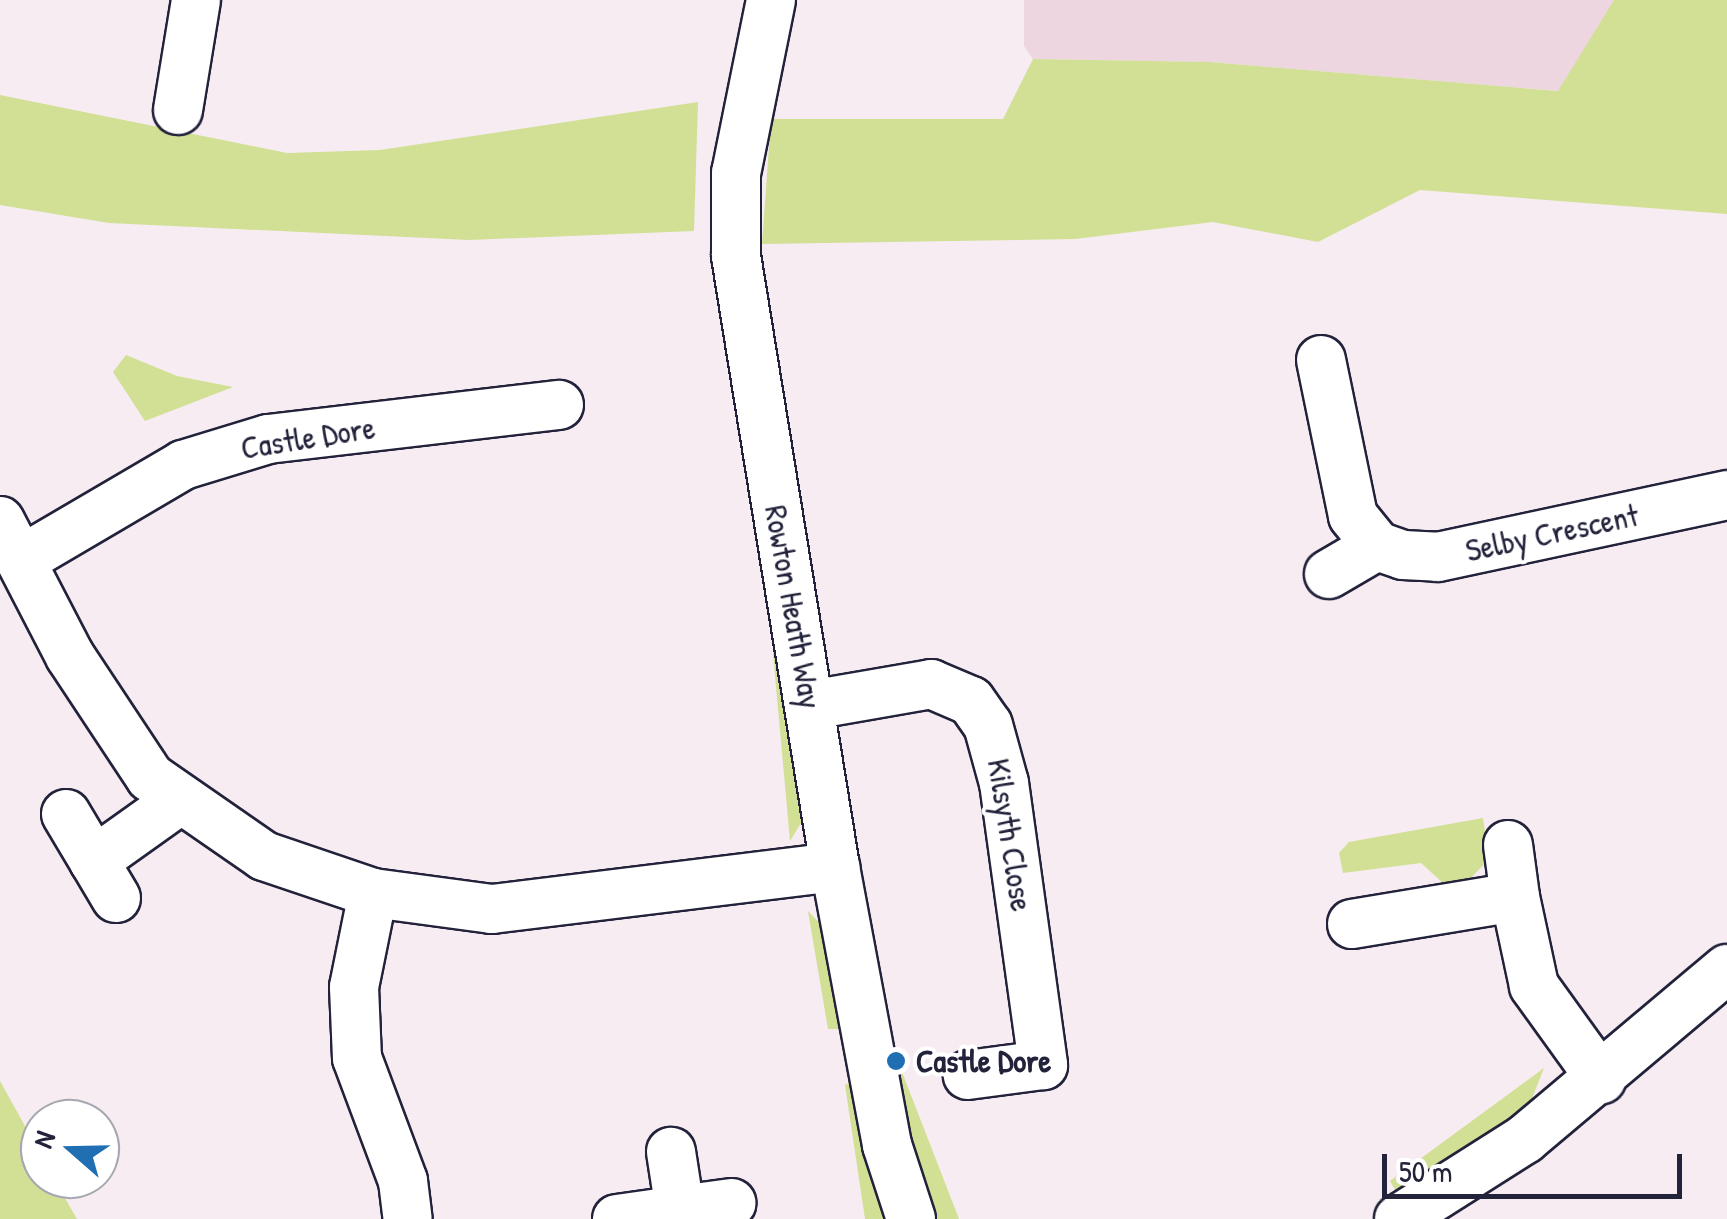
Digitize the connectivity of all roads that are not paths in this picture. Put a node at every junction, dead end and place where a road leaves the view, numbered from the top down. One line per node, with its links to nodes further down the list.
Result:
1 (196, 0): 3 (street)
2 (771, 0): 10 (street, Rowton Heath Way)
3 (178, 110)
4 (1321, 360): 8 (street)
5 (558, 405): 7 (street, Castle Dore)
6 (1727, 495): 8 (street, Selby Crescent)
7 (12, 540): 11 (street, Castle Dore)
8 (1377, 546): 9 (street)
9 (1328, 574)
10 (812, 705): 14 (street, Rowton Heath Way); 19 (street, Kilsyth Close)
11 (178, 800): 12 (street); 15 (street, Castle Dore)
12 (66, 814)
13 (1508, 846): 16 (street)
14 (835, 867): 15 (street, Castle Dore); 24 (street, Rowton Heath Way)
15 (372, 893): 25 (street)
16 (1515, 897): 17 (street); 20 (street)
17 (1352, 924)
18 (1727, 969): 20 (street)
19 (968, 1075)
20 (1600, 1079): 27 (street)
21 (672, 1152): 23 (street)
22 (732, 1203): 23 (street)
23 (680, 1210): 26 (street)
24 (909, 1216)
25 (408, 1219)
26 (617, 1219)
27 (1398, 1219)

